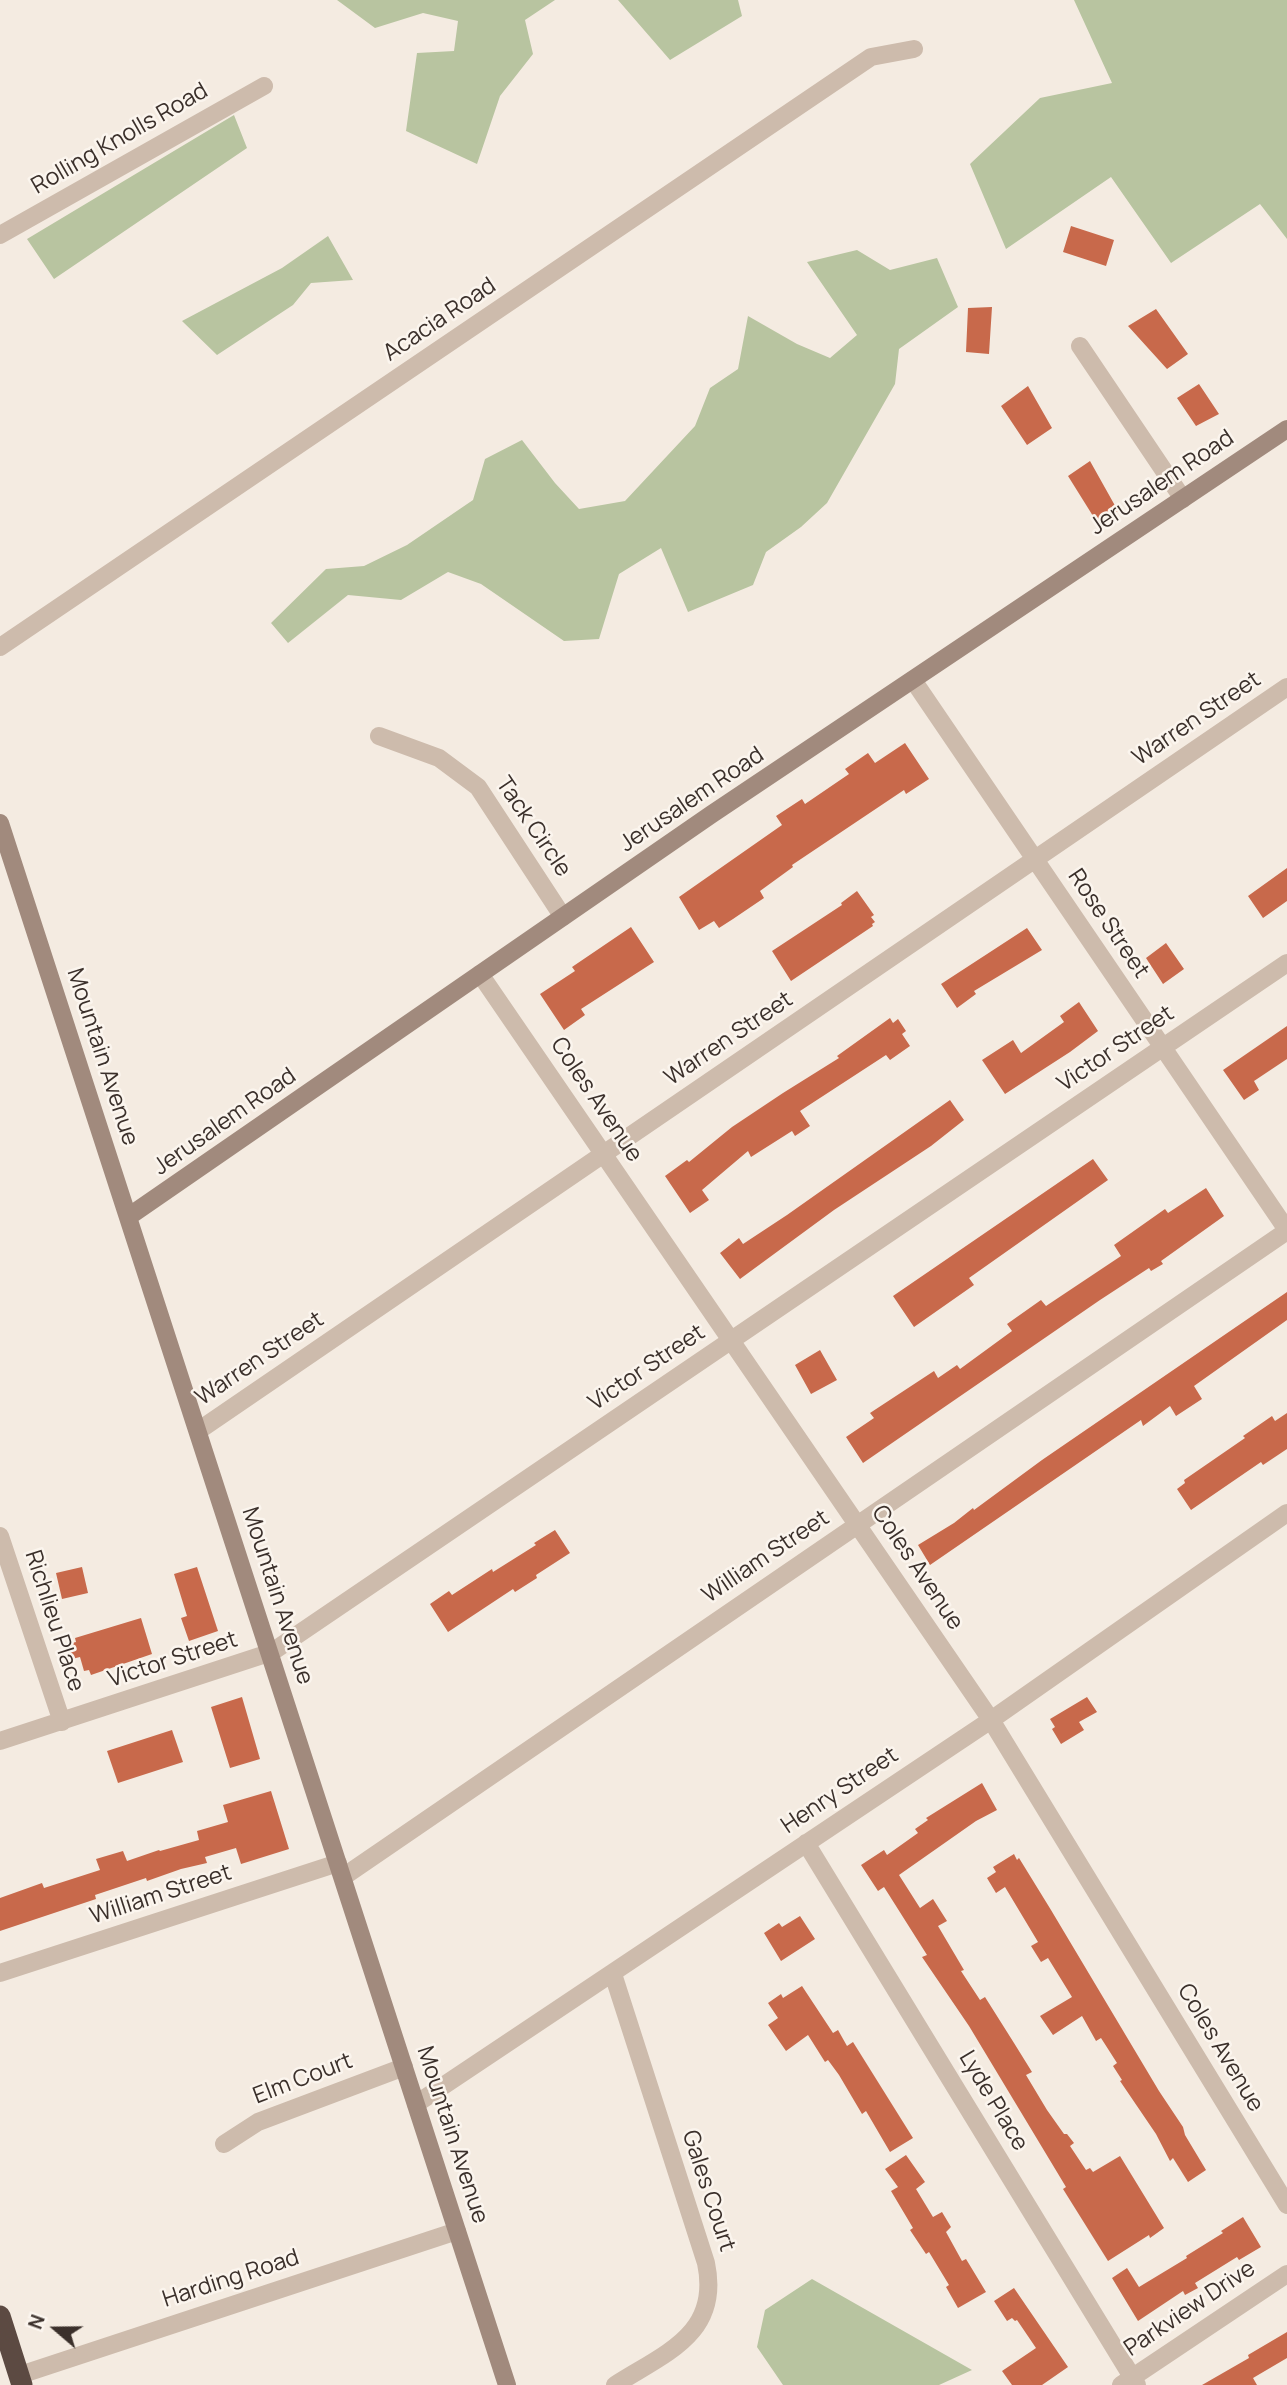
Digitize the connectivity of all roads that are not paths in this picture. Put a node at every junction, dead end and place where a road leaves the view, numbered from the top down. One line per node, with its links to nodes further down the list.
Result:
1 (914, 49): 7 (street, Acacia Road)
2 (264, 86): 3 (street, Rolling Knolls Road)
3 (0, 235)
4 (1080, 346): 6 (street)
5 (1287, 429): 6 (street, Jerusalem Road)
6 (1183, 499): 8 (street, Jerusalem Road)
7 (0, 648)
8 (913, 680): 12 (street, Rose Street); 13 (street, Jerusalem Road)
9 (1287, 687): 12 (street, Warren Street)
10 (379, 736): 13 (street, Tack Circle)
11 (0, 823): 18 (street, Mountain Avenue)
12 (1035, 859): 16 (street, Rose Street); 17 (street, Warren Street)
13 (563, 917): 15 (street, Jerusalem Road)
14 (1287, 963): 16 (street, Victor Street)
15 (481, 974): 17 (street, Coles Avenue); 18 (street, Jerusalem Road)
16 (1163, 1047): 19 (street, Rose Street); 20 (street, Victor Street)
17 (603, 1154): 20 (street, Coles Avenue); 21 (street, Warren Street)
18 (128, 1217): 21 (street, Mountain Avenue)
19 (1287, 1230): 23 (street, William Street)
20 (731, 1340): 23 (street, Coles Avenue); 25 (street, Victor Street)
21 (198, 1431): 25 (street, Mountain Avenue)
22 (1287, 1513): 26 (street, Henry Street)
23 (858, 1525): 26 (street, Coles Avenue); 30 (street, William Street)
24 (0, 1536): 27 (street, Richlieu Place)
25 (270, 1653): 27 (street, Victor Street); 30 (street, Mountain Avenue)
26 (991, 1720): 29 (street, Henry Street); 36 (street, Coles Avenue)
27 (62, 1722): 28 (street, Victor Street)
28 (0, 1741)
29 (806, 1843): 32 (street, Henry Street); 41 (street, Lyde Place)
30 (340, 1870): 31 (street, William Street); 33 (street, Mountain Avenue)
31 (0, 1973)
32 (612, 1974): 34 (street, Henry Street); 43 (street, Gales Court)
33 (404, 2067): 34 (street, Mountain Avenue); 35 (street, Elm Court)
34 (416, 2104): 37 (street, Mountain Avenue)
35 (224, 2144)
36 (1287, 2205)
37 (457, 2231): 40 (street, Harding Road); 42 (street, Mountain Avenue)
38 (1287, 2274): 41 (street, Parkview Drive)
39 (0, 2316): 40 (highway)
40 (21, 2380)
41 (1130, 2382)
42 (508, 2385)
43 (615, 2385)

